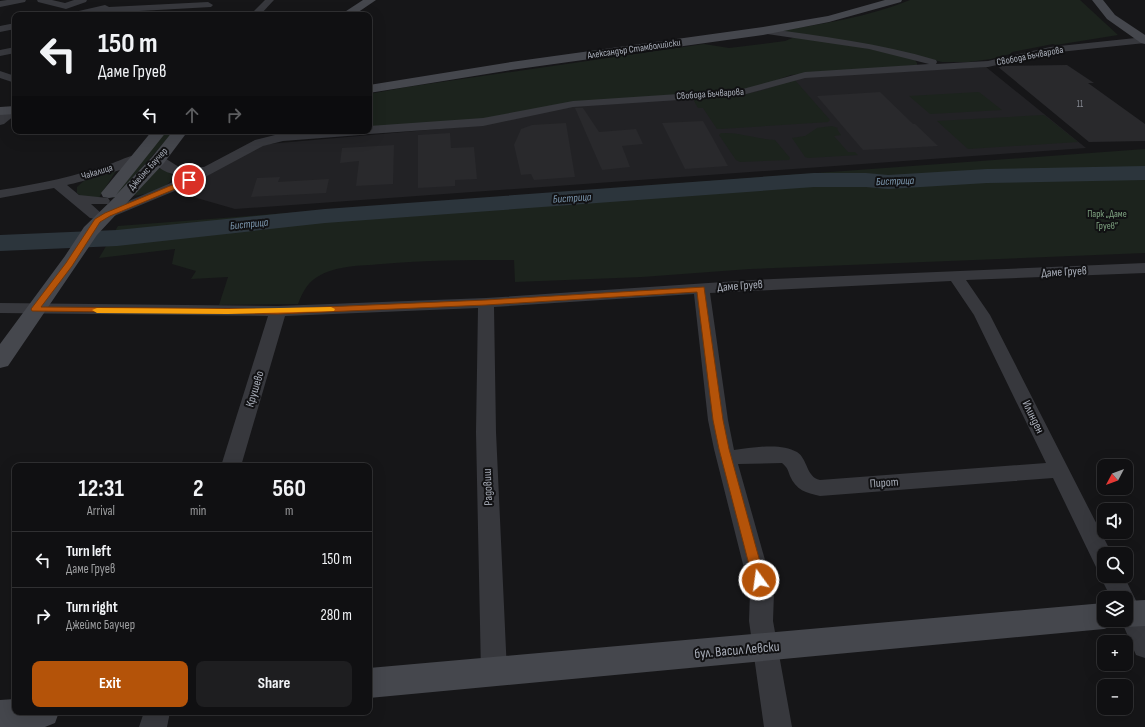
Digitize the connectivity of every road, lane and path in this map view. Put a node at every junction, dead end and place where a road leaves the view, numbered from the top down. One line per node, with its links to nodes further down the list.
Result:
1 (22, 0): 10 (street)
2 (41, 0): 3 (street)
3 (83, 0)
4 (128, 0): 11 (street)
5 (270, 0): 14 (street)
6 (371, 0): 15 (street)
7 (382, 0): 16 (street)
8 (897, 0): 19 (street, Александър Стамболийски)
9 (1097, 0): 20 (street)
10 (0, 4)
11 (94, 11): 12 (street); 13 (street)
12 (88, 12)
13 (188, 12)
14 (258, 12)
15 (351, 12)
16 (362, 12)
17 (12, 26): 18 (street)
18 (0, 28)
19 (763, 31): 23 (street); 26 (street, Александър Стамболийски)
20 (1145, 40): 23 (street, Свобода Бъчварова)
21 (12, 51): 22 (street)
22 (0, 53)
23 (944, 66): 29 (street, Свобода Бъчварова)
24 (0, 74): 25 (street)
25 (12, 79)
26 (372, 89)
27 (11, 110): 28 (street)
28 (0, 122)
29 (372, 130)
30 (157, 134): 33 (street, Джеймс Баучер)
31 (178, 134): 34 (street, Джеймс Баучер)
32 (327, 134): 35 (street)
33 (135, 159): 36 (street, Чакалица); 43 (street, Джеймс Баучер)
34 (158, 160): 37 (street); 42 (street, Джеймс Баучер)
35 (217, 166): 37 (street); 39 (street)
36 (99, 172): 38 (street, Чакалица); 41 (street)
37 (175, 172): 39 (street)
38 (57, 184): 40 (street, Чакалица); 41 (street)
39 (165, 191): 42 (street); 43 (street)
40 (0, 194)
41 (72, 197): 43 (street)
42 (120, 200): 43 (street, Джеймс Баучер)
43 (101, 213): 49 (street, Джеймс Баучер)
44 (1145, 268): 45 (street, Даме Груев)
45 (956, 277): 46 (street, Даме Груев); 54 (street, Илинден)
46 (701, 289): 47 (street, Даме Груев); 52 (street)
47 (486, 303): 50 (street, Даме Груев); 60 (street, Радовиш)
48 (0, 308): 49 (street, Даме Груев)
49 (35, 309): 50 (street, Даме Груев); 51 (street, Джеймс Баучер)
50 (278, 311): 53 (street, Крушево)
51 (0, 361)
52 (727, 458): 54 (street, Пирот); 58 (street)
53 (232, 463)
54 (1059, 470): 55 (street, Илинден)
55 (1098, 547)
56 (1097, 613): 58 (street, бул. Васил Левски)
57 (1133, 624): 59 (street)
58 (765, 647): 60 (street, бул. Васил Левски); 66 (street)
59 (1145, 647)
60 (494, 672): 61 (street, бул. Васил Левски)
61 (372, 683)
62 (12, 715): 64 (street)
63 (156, 715): 65 (street)
64 (0, 716)
65 (153, 727)
66 (778, 727)

